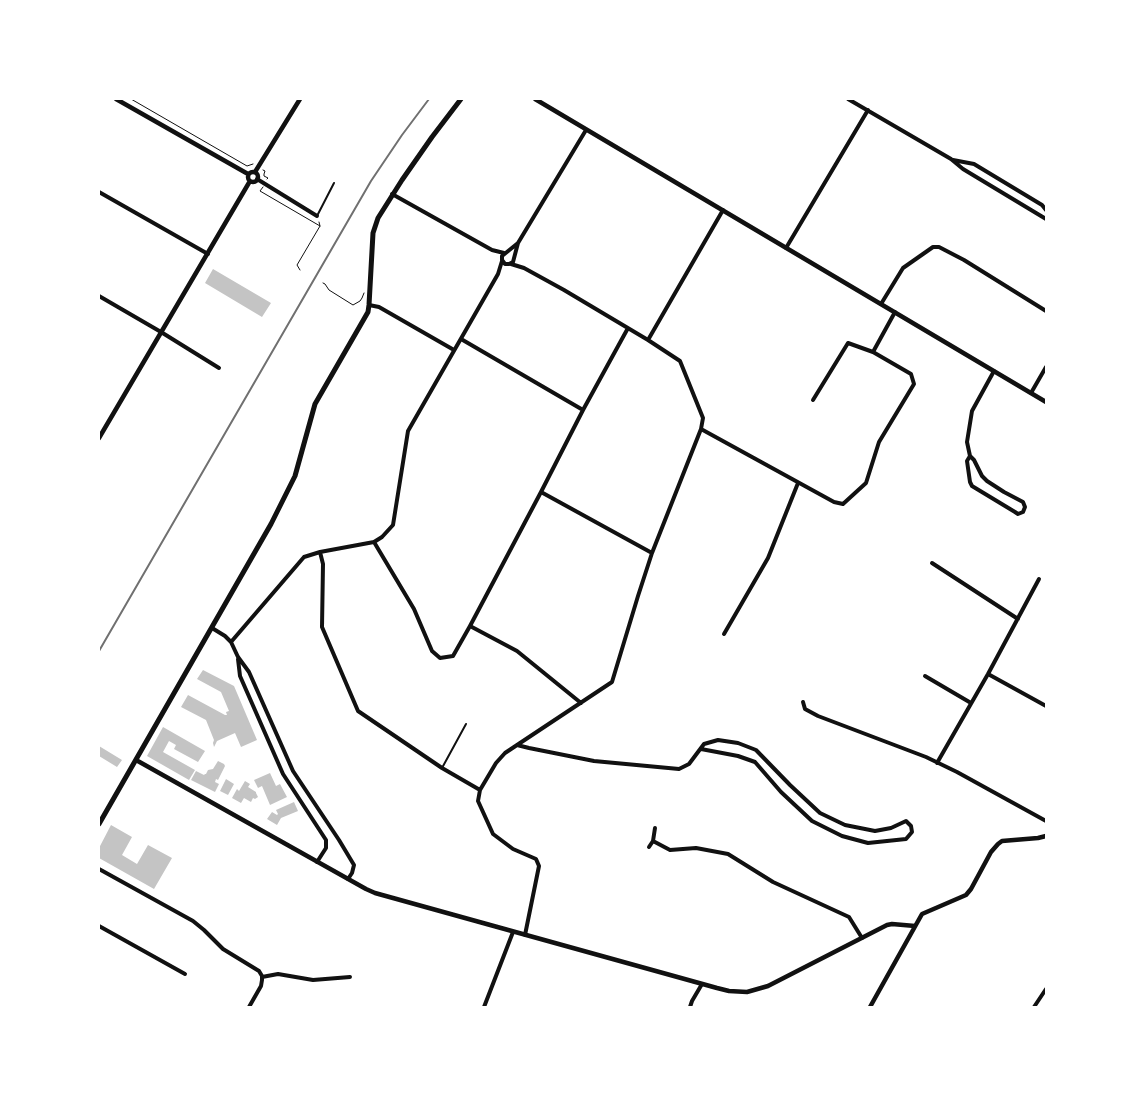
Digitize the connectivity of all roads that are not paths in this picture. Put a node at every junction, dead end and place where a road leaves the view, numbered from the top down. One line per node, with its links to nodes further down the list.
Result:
1 (116, 99): 10 (street)
2 (300, 99): 9 (street)
3 (461, 99): 15 (main road)
4 (535, 99): 7 (street)
5 (848, 99): 6 (street)
6 (868, 110): 8 (street); 21 (street)
7 (586, 130): 16 (street); 20 (street)
8 (951, 159): 17 (street); 19 (street)
9 (256, 172): 10 (street); 11 (street)
10 (248, 174): 12 (street)
11 (257, 179): 12 (street); 18 (street)
12 (250, 181): 24 (street)
13 (334, 183): 18 (lane)
14 (99, 192): 24 (street)
15 (392, 194): 22 (street); 32 (main road)
16 (723, 210): 21 (street); 38 (street)
17 (1046, 210)
18 (317, 216)
19 (1046, 219)
20 (518, 243): 23 (street); 25 (street)
21 (786, 248): 31 (street)
22 (492, 250): 23 (street); 26 (street)
23 (505, 253): 25 (street); 26 (street)
24 (208, 254): 36 (street)
25 (514, 257): 27 (street); 28 (street)
26 (502, 260): 27 (street); 29 (street)
27 (509, 264): 28 (street); 29 (street)
28 (524, 268): 35 (street)
29 (498, 274): 37 (street)
30 (99, 296): 36 (street)
31 (881, 304): 33 (street); 34 (street)
32 (370, 305): 39 (street); 60 (main road)
33 (1046, 311)
34 (895, 312): 40 (street); 43 (street)
35 (628, 328): 38 (street); 47 (street)
36 (161, 332): 42 (street); 49 (street)
37 (461, 339): 39 (street); 47 (street)
38 (648, 340): 48 (street)
39 (454, 350): 53 (street)
40 (873, 352): 45 (street); 51 (street)
41 (1046, 367): 44 (street)
42 (219, 368)
43 (994, 371): 44 (street); 50 (street)
44 (1031, 393): 46 (street)
45 (814, 400)
46 (1046, 402)
47 (583, 410): 52 (street)
48 (701, 429): 51 (street); 55 (street)
49 (99, 438)
50 (970, 456): 50 (street)
51 (798, 483): 61 (street)
52 (541, 492): 55 (street); 59 (street)
53 (374, 542): 54 (street); 59 (street)
54 (320, 552): 62 (street); 75 (street)
55 (652, 553): 67 (street)
56 (932, 563): 58 (street)
57 (1039, 579): 58 (street)
58 (1018, 619): 64 (street)
59 (470, 626): 67 (street)
60 (212, 628): 62 (street); 73 (main road)
61 (724, 634)
62 (231, 642): 63 (street)
63 (238, 657): 83 (street); 85 (street)
64 (988, 674): 68 (street); 69 (street)
65 (925, 676): 68 (street)
66 (803, 702): 74 (street)
67 (581, 703): 71 (street)
68 (971, 703): 74 (street)
69 (1046, 706)
70 (466, 724): 75 (lane)
71 (517, 745): 72 (street); 76 (street)
72 (701, 749): 72 (street)
73 (136, 760): 78 (main road); 83 (street)
74 (937, 763): 77 (street)
75 (442, 768): 76 (street)
76 (480, 790): 89 (street)
77 (1046, 822)
78 (99, 824)
79 (656, 828): 81 (street)
80 (1046, 836): 87 (street)
81 (653, 841): 82 (street); 90 (street)
82 (648, 847)
83 (317, 862): 85 (street)
84 (99, 868): 92 (street)
85 (348, 879): 88 (street)
86 (99, 926): 91 (street)
87 (915, 926): 90 (street); 99 (street)
88 (513, 932): 89 (street); 97 (street)
89 (525, 935): 94 (street)
90 (862, 938): 94 (street)
91 (185, 974)
92 (262, 977): 93 (street); 96 (street)
93 (350, 977)
94 (702, 984): 98 (street)
95 (1046, 990): 100 (street)
96 (249, 1007)
97 (484, 1007)
98 (690, 1007)
99 (870, 1007)
100 (1034, 1007)

